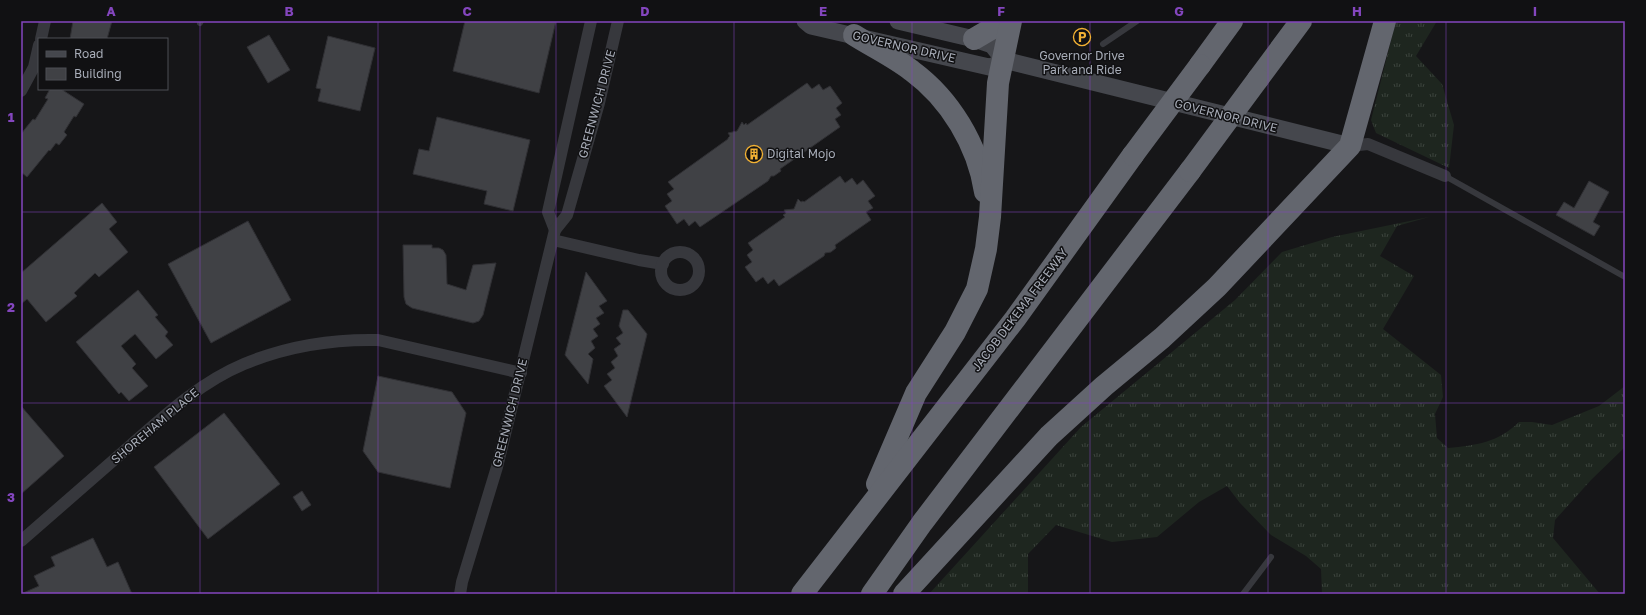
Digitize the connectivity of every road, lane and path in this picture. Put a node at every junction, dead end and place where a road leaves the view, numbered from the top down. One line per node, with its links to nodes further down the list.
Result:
1 (45, 21): 13 (street)
2 (591, 21): 22 (street, GREENWICH DRIVE)
3 (618, 21): 22 (street, GREENWICH DRIVE)
4 (805, 21): 12 (main road, GOVERNOR DRIVE)
5 (898, 21): 14 (main road, GOVERNOR DRIVE)
6 (998, 21): 14 (highway)
7 (1011, 21): 17 (highway)
8 (1137, 21): 15 (lane)
9 (1232, 21): 26 (highway, JACOB DEKEMA FREEWAY, bridge)
10 (1300, 21): 31 (highway, bridge)
11 (1385, 21): 19 (highway)
12 (854, 35): 17 (main road, GOVERNOR DRIVE); 21 (highway)
13 (41, 38)
14 (974, 39): 17 (main road, GOVERNOR DRIVE)
15 (1103, 44)
16 (38, 49): 18 (street)
17 (1004, 60): 19 (main road, GOVERNOR DRIVE); 21 (highway)
18 (21, 91)
19 (1350, 146): 20 (street, GOVERNOR DRIVE); 32 (highway)
20 (1445, 176): 24 (lane)
21 (990, 217): 26 (highway)
22 (554, 235): 23 (street); 25 (street, GREENWICH DRIVE)
23 (663, 264)
24 (1625, 277)
25 (521, 373): 27 (street, SHOREHAM PLACE); 29 (street, GREENWICH DRIVE)
26 (865, 513): 30 (highway, JACOB DEKEMA FREEWAY)
27 (21, 541)
28 (1271, 556): 33 (lane)
29 (460, 594)
30 (802, 594)
31 (872, 594)
32 (904, 594)
33 (1243, 594)

